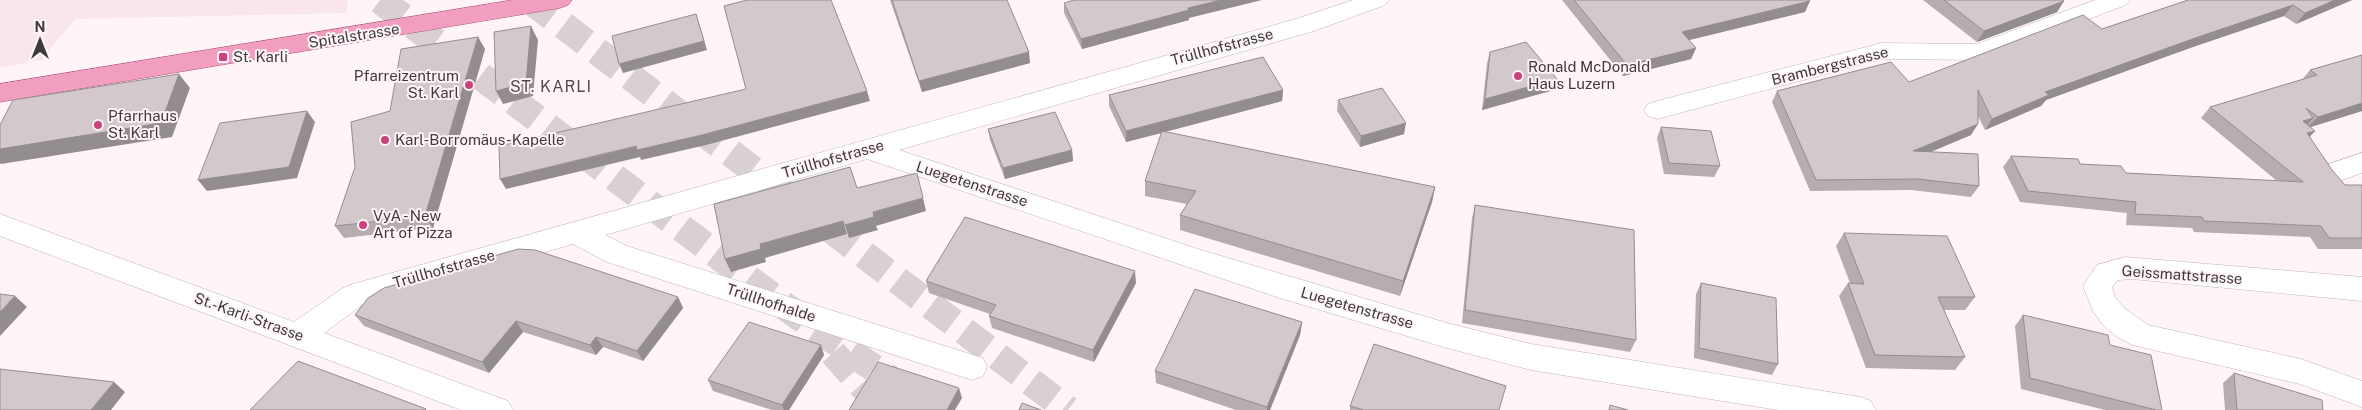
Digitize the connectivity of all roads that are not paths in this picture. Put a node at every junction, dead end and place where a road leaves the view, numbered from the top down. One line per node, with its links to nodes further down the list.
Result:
1 (560, 0): 4 (main road, Spitalstrasse)
2 (1377, 0): 6 (street, Trüllhofstrasse)
3 (2118, 0): 5 (street, Brambergstrasse)
4 (0, 93)
5 (1657, 110)
6 (869, 150): 10 (street, Trüllhofstrasse); 16 (street, Luegetenstrasse)
7 (2362, 163): 8 (street)
8 (2333, 173)
9 (0, 225): 12 (street, St.-Karli-Strasse)
10 (572, 232): 12 (street, Trüllhofstrasse); 13 (street, Trüllhofhalde)
11 (2362, 290): 14 (street, Geissmattstrasse)
12 (298, 335): 15 (street, St.-Karli-Strasse)
13 (972, 367)
14 (2362, 394)
15 (497, 410)
16 (1860, 410)

